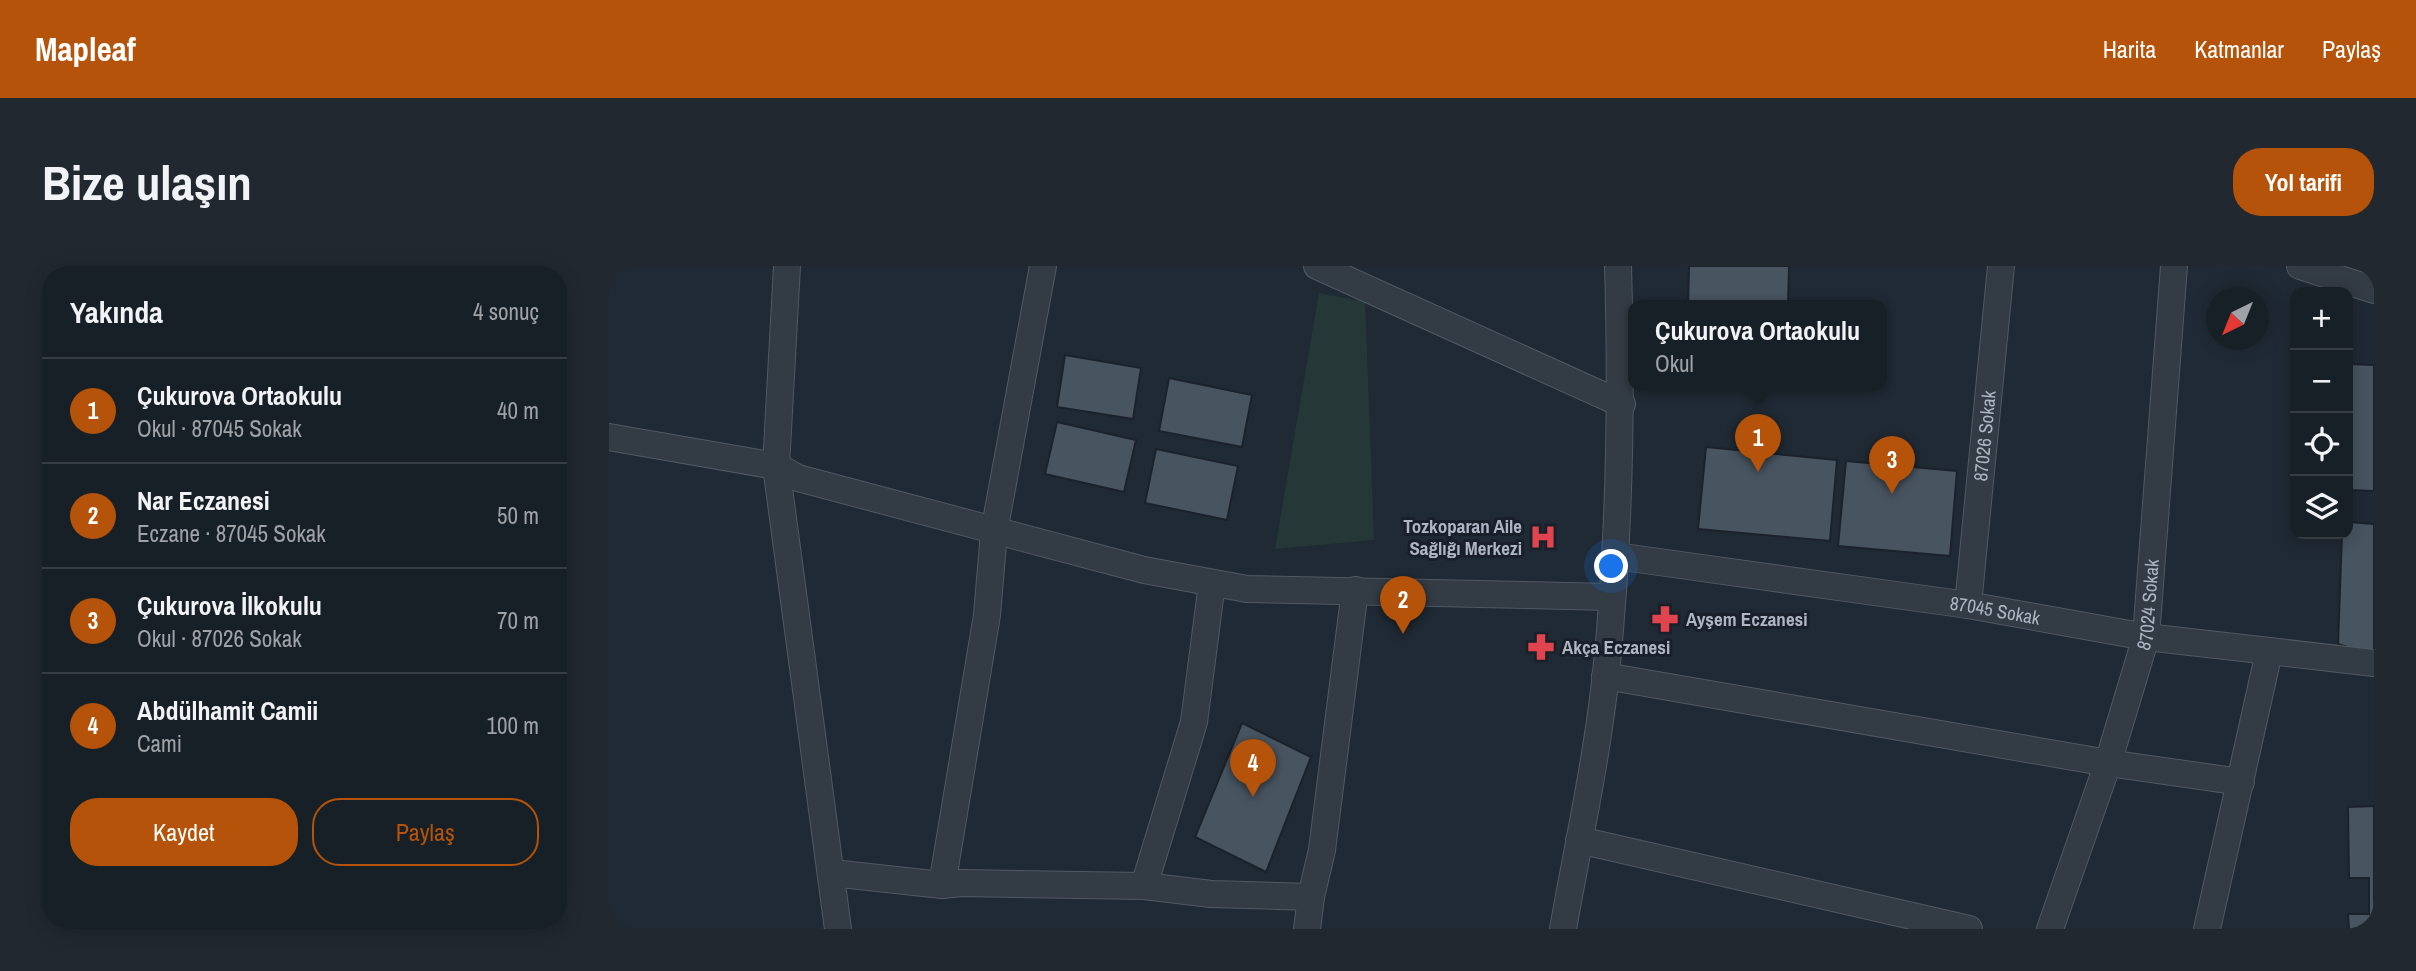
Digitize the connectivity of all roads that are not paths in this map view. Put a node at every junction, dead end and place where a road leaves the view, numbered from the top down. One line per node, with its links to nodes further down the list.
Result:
1 (787, 266): 11 (street)
2 (1043, 266): 12 (street)
3 (1317, 266): 9 (street)
4 (1618, 266): 9 (street)
5 (2001, 266): 17 (street, 87026 Sokak)
6 (2174, 266): 18 (street, 87024 Sokak)
7 (2300, 266): 8 (street)
8 (2374, 290)
9 (1622, 404): 13 (street)
10 (609, 437): 11 (street)
11 (776, 466): 12 (street); 25 (street)
12 (994, 532): 14 (street); 26 (street)
13 (1616, 556): 16 (street); 17 (street, 87045 Sokak)
14 (1213, 583): 15 (street); 27 (street)
15 (1355, 590): 16 (street); 28 (street)
16 (1612, 597): 21 (street)
17 (1968, 605): 18 (street, 87045 Sokak)
18 (2146, 637): 19 (street, 87045 Sokak); 22 (street, 87024 Sokak)
19 (2269, 652): 20 (street, 87045 Sokak); 23 (street)
20 (2374, 663)
21 (1605, 676): 22 (street); 24 (street)
22 (2108, 763): 23 (street); 33 (street, 87024 Sokak)
23 (2241, 782): 34 (street)
24 (1579, 840): 31 (street); 32 (street)
25 (832, 873): 26 (street); 29 (street)
26 (942, 886): 27 (street)
27 (1144, 886): 28 (street)
28 (1311, 897): 30 (street)
29 (838, 929)
30 (1307, 929)
31 (1563, 929)
32 (1969, 929)
33 (2050, 929)
34 (2207, 929)

